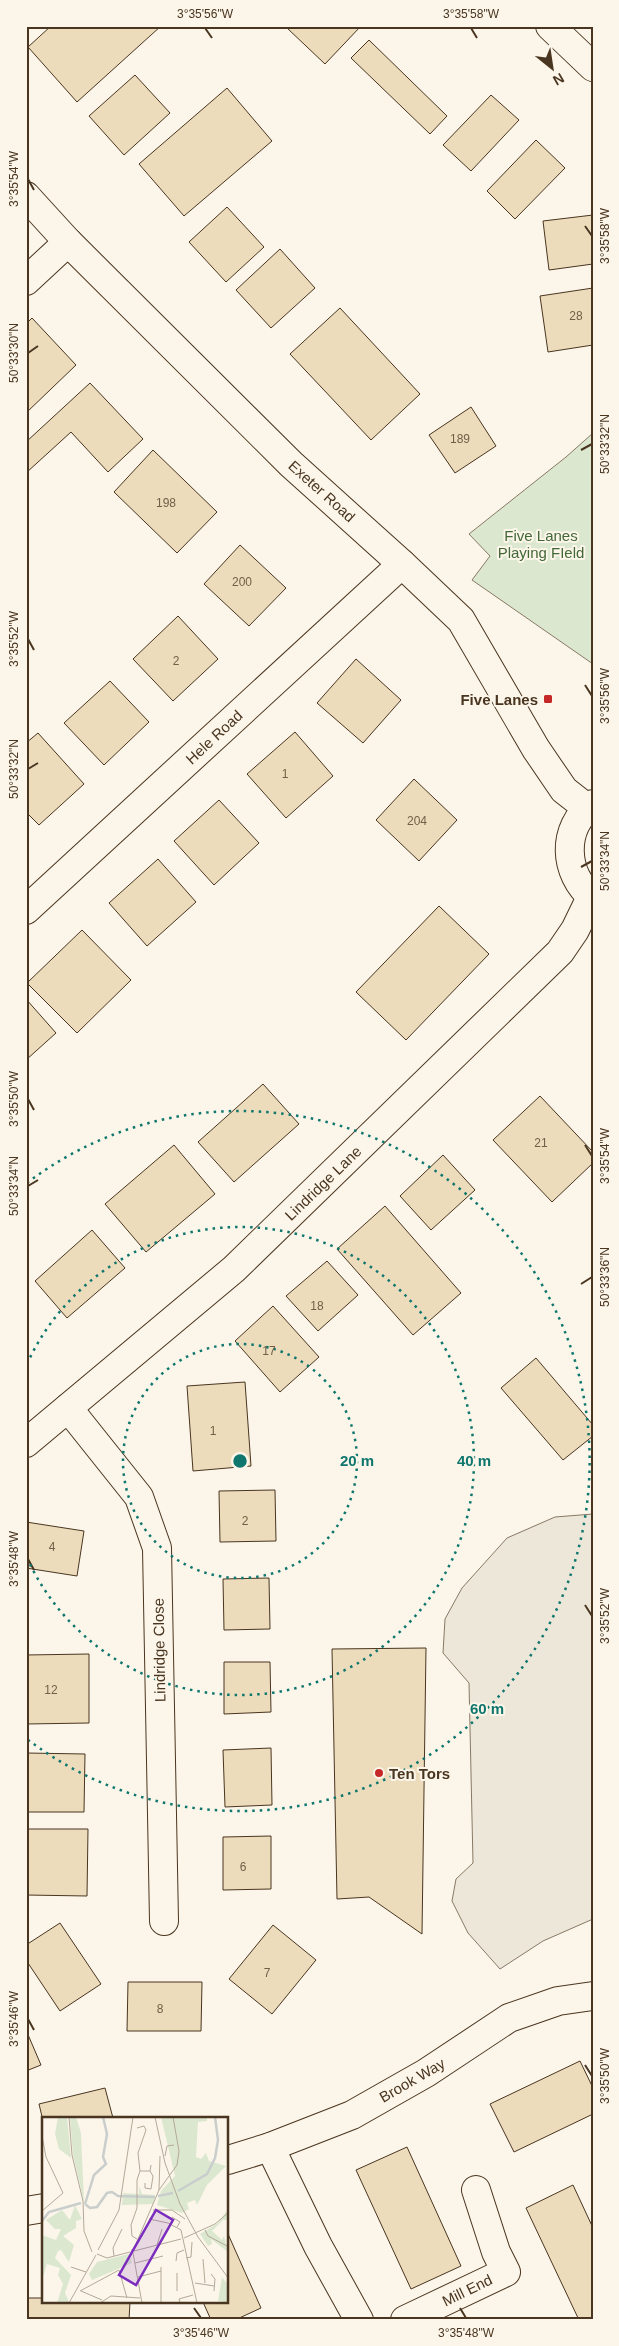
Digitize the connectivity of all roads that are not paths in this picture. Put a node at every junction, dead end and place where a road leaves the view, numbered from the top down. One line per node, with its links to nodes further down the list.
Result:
1 (550, 26): 2 (street)
2 (593, 67)
3 (26, 196): 4 (street, Exeter Road)
4 (68, 242): 5 (street); 6 (street, Exeter Road)
5 (26, 281)
6 (402, 564): 7 (street, Exeter Road); 9 (street, Hele Road)
7 (590, 806): 8 (street)
8 (592, 897): 10 (street, Lindridge Lane)
9 (26, 910)
10 (68, 1408): 11 (street, Lindridge Lane); 12 (street, Lindridge Close)
11 (26, 1443)
12 (164, 1921)
13 (593, 1996): 14 (street, Brook Way)
14 (270, 2147): 15 (street, Brook Way); 19 (street)
15 (229, 2160)
16 (476, 2190): 20 (street, Mill End)
17 (42, 2208): 18 (street)
18 (26, 2211)
19 (359, 2320)
20 (405, 2320)

